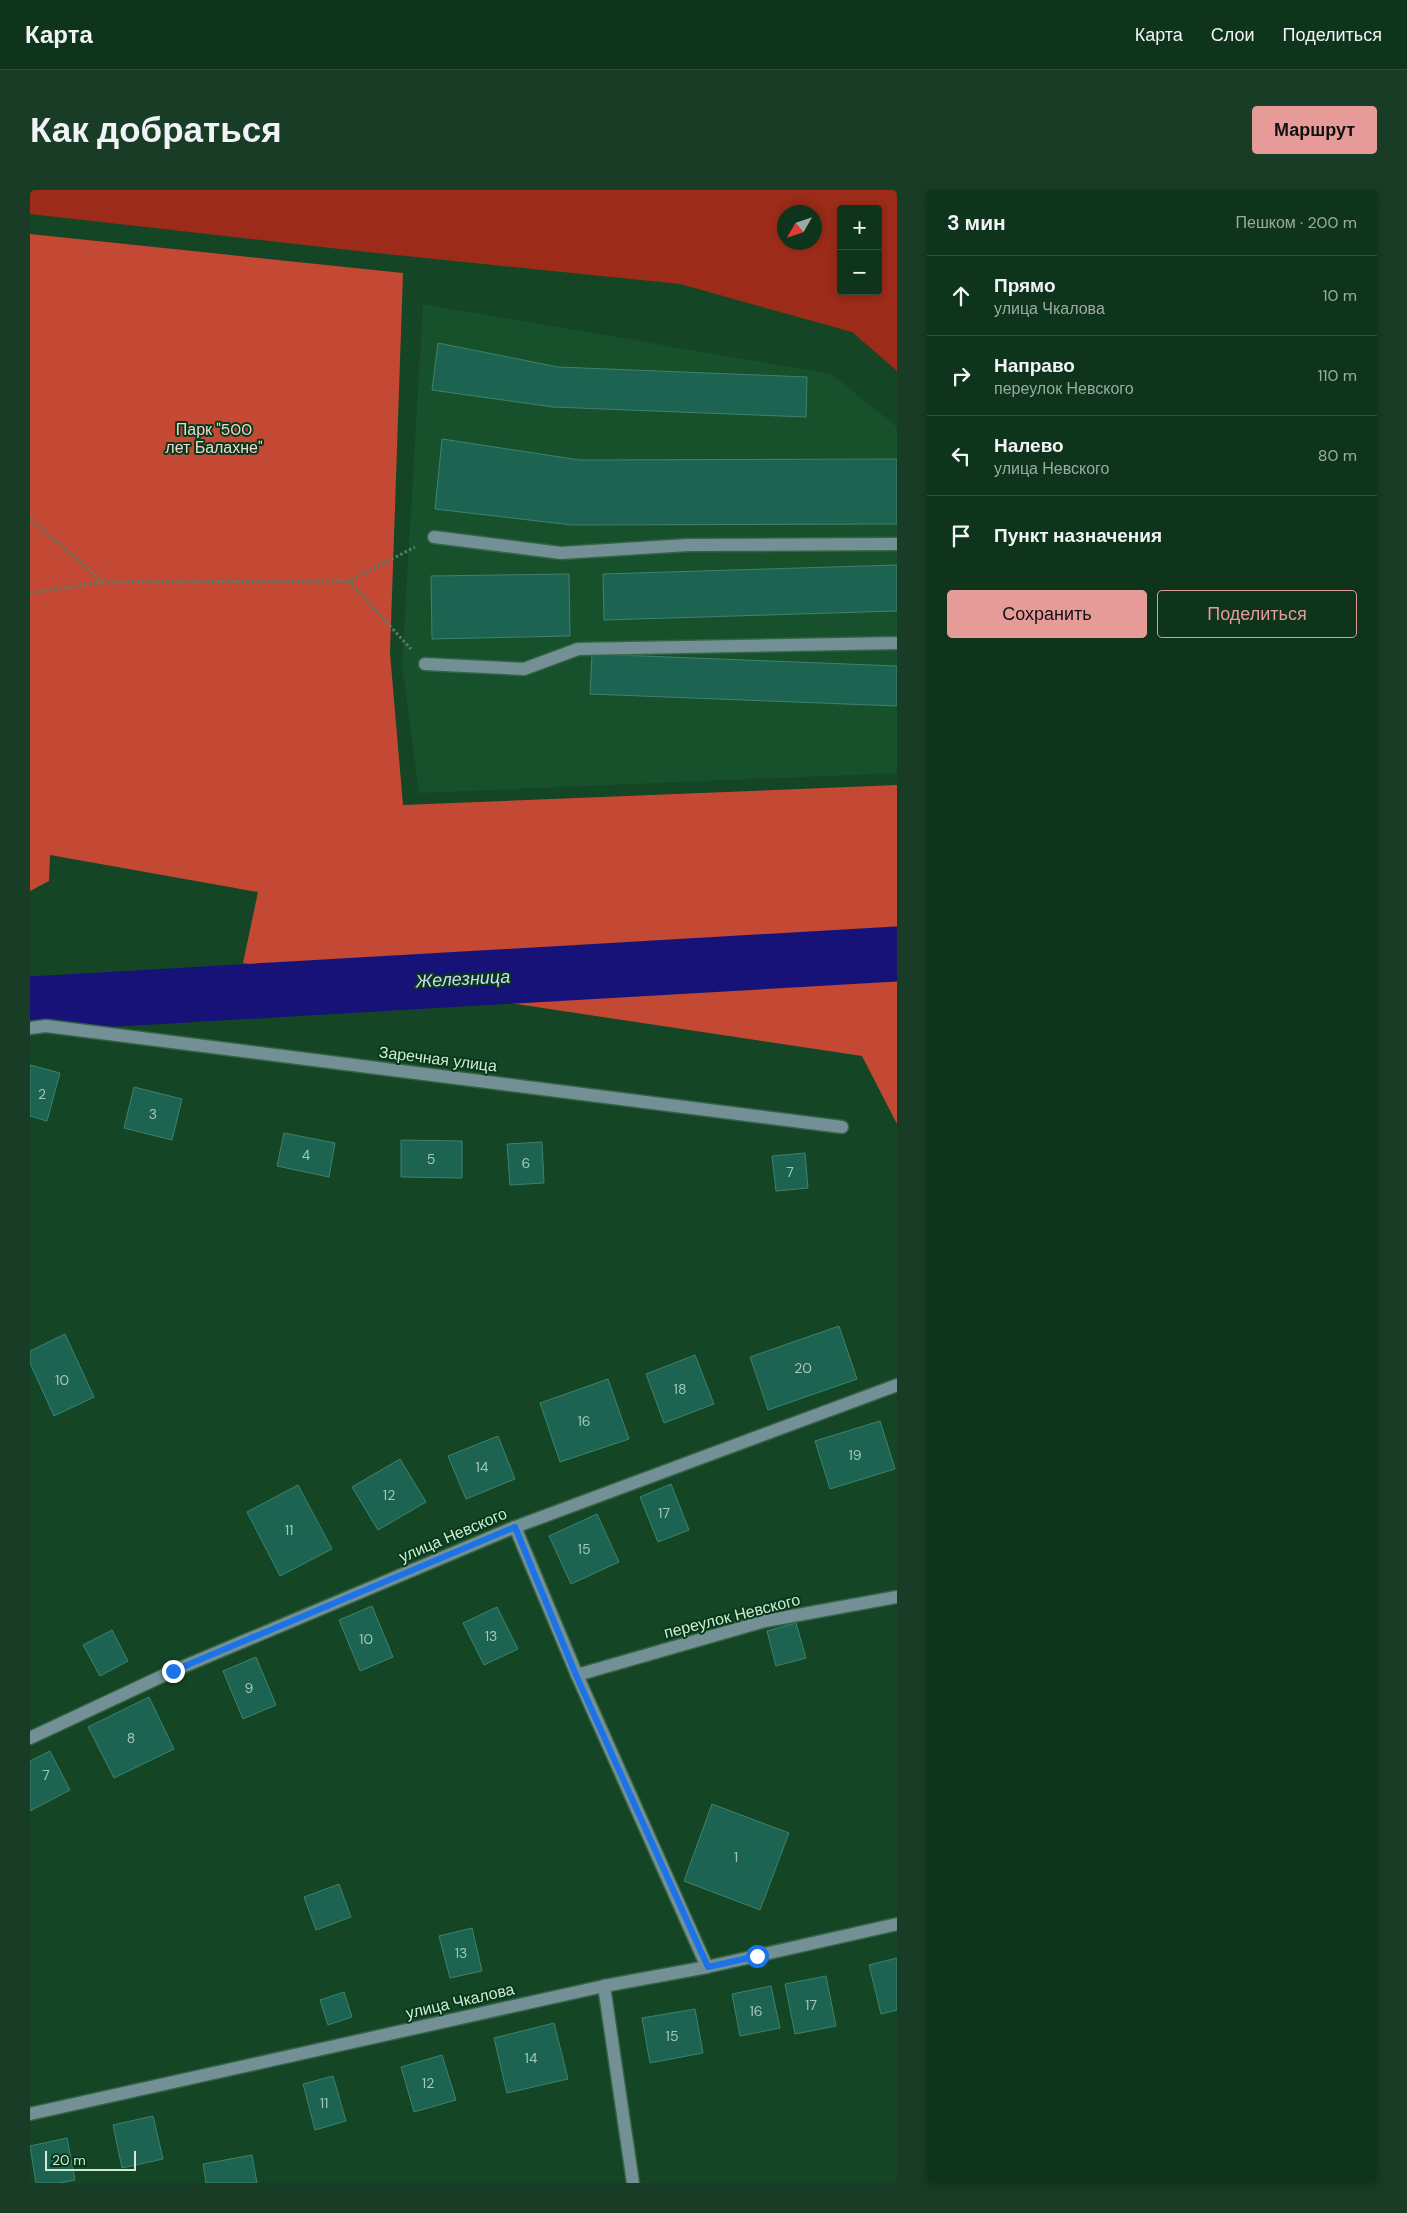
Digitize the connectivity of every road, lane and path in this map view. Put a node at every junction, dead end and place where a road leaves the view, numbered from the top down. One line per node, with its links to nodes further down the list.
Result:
1 (30, 519): 5 (path)
2 (434, 537): 3 (street); 4 (path)
3 (897, 544)
4 (349, 581): 5 (path); 8 (path)
5 (103, 582): 6 (path)
6 (30, 593)
7 (897, 643): 8 (street)
8 (425, 664)
9 (30, 1028): 10 (street, Заречная улица)
10 (842, 1127)
11 (897, 1385): 12 (street, улица Невского)
12 (515, 1527): 14 (street); 15 (street, улица Невского)
13 (897, 1597): 14 (street, переулок Невского)
14 (576, 1675): 17 (street)
15 (30, 1738)
16 (897, 1924): 17 (street, улица Чкалова)
17 (708, 1967): 18 (street, улица Чкалова)
18 (604, 1986): 19 (street, улица Чкалова); 20 (street)
19 (30, 2114)
20 (633, 2183)

